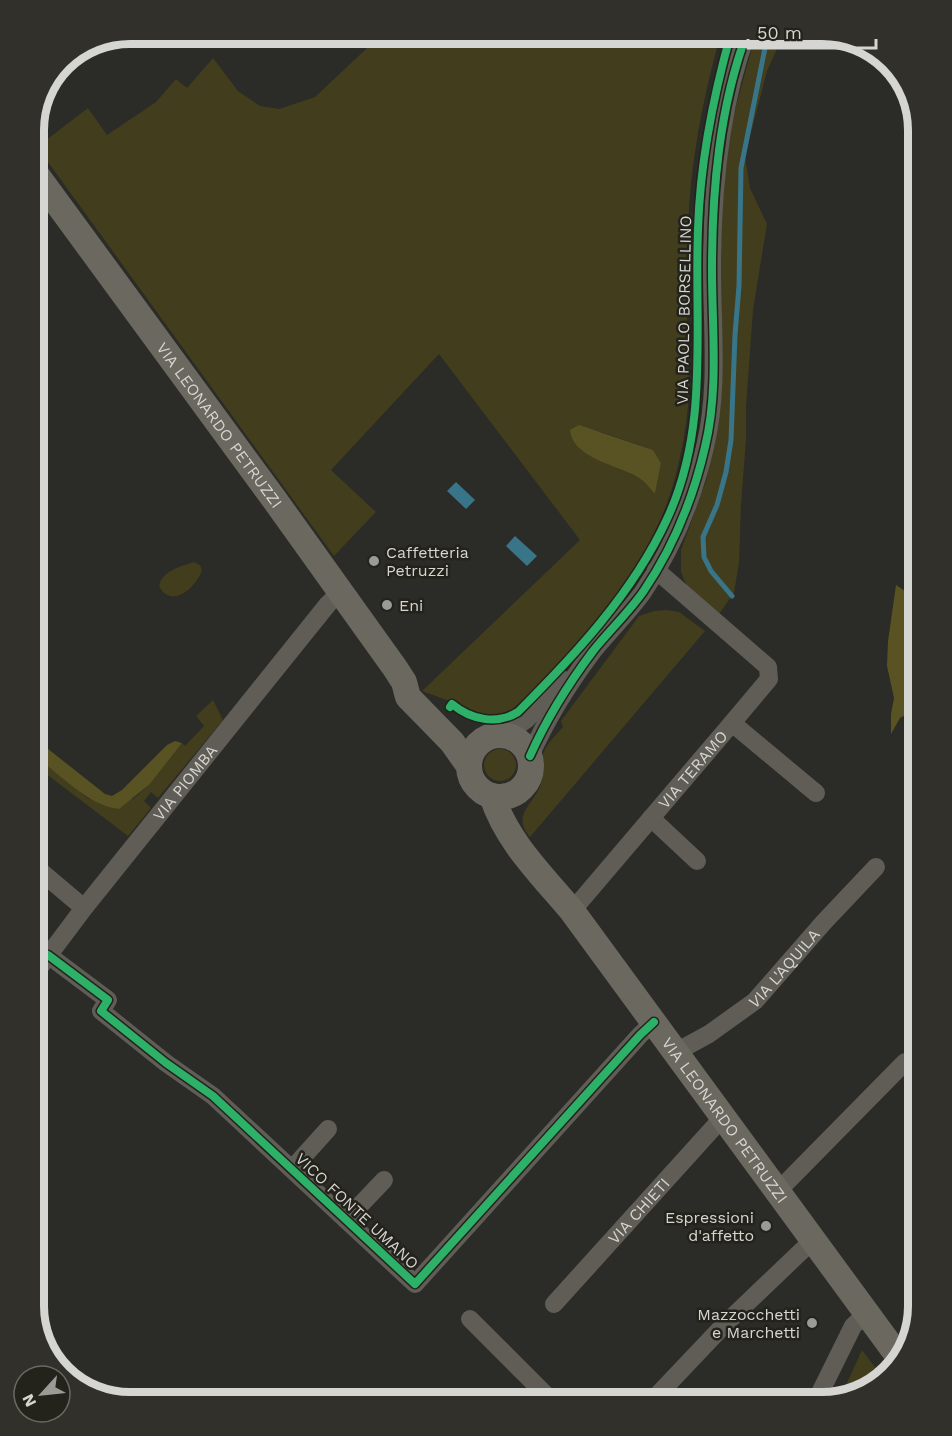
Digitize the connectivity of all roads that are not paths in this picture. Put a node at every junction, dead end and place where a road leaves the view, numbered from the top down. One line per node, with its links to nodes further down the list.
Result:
1 (744, 44): 3 (street, VIA PAOLO BORSELLINO)
2 (44, 185): 4 (main road, VIA LEONARDO PETRUZZI)
3 (656, 570): 5 (street, VIA PAOLO BORSELLINO); 7 (street)
4 (340, 592): 6 (main road, VIA LEONARDO PETRUZZI); 19 (street, VIA PIOMBA)
5 (592, 654): 8 (street, VIA PAOLO BORSELLINO); 9 (street, VIA PAOLO BORSELLINO)
6 (404, 682): 8 (main road, VIA LEONARDO PETRUZZI); 10 (main road, VIA LEONARDO PETRUZZI)
7 (732, 723): 12 (street, VIA TERAMO); 14 (street, VIA TERAMO)
8 (495, 736): 9 (main road); 10 (main road)
9 (530, 756): 11 (main road)
10 (469, 766): 13 (main road)
11 (518, 791): 13 (main road); 18 (main road, VIA LEONARDO PETRUZZI)
12 (816, 793)
13 (492, 796): 18 (main road, VIA LEONARDO PETRUZZI)
14 (651, 818): 15 (street, VIA TERAMO); 20 (street, VIA TERAMO)
15 (697, 861)
16 (876, 867): 24 (street, VIA L'AQUILA)
17 (43, 874): 19 (street)
18 (548, 883): 20 (main road, VIA LEONARDO PETRUZZI)
19 (84, 908): 21 (street, VIA PIOMBA)
20 (572, 911): 23 (main road, VIA LEONARDO PETRUZZI)
21 (48, 955): 22 (street, VIA PIOMBA); 28 (street, VICO FONTE UMANO)
22 (43, 962)
23 (654, 1022): 24 (main road, VIA LEONARDO PETRUZZI); 31 (street, VICO FONTE UMANO)
24 (676, 1052): 26 (main road, VIA LEONARDO PETRUZZI)
25 (905, 1062): 30 (street)
26 (724, 1116): 30 (main road, VIA LEONARDO PETRUZZI); 33 (street, VIA CHIETI)
27 (328, 1129): 28 (street)
28 (292, 1169): 31 (street, VICO FONTE UMANO)
29 (384, 1180): 31 (street)
30 (778, 1191): 32 (main road, VIA LEONARDO PETRUZZI)
31 (346, 1220)
32 (813, 1240): 34 (main road, VIA LEONARDO PETRUZZI); 38 (street)
33 (554, 1304)
34 (867, 1313): 36 (main road, VIA LEONARDO PETRUZZI); 39 (street)
35 (470, 1319): 37 (street)
36 (895, 1352)
37 (543, 1392)
38 (660, 1392)
39 (820, 1392)

